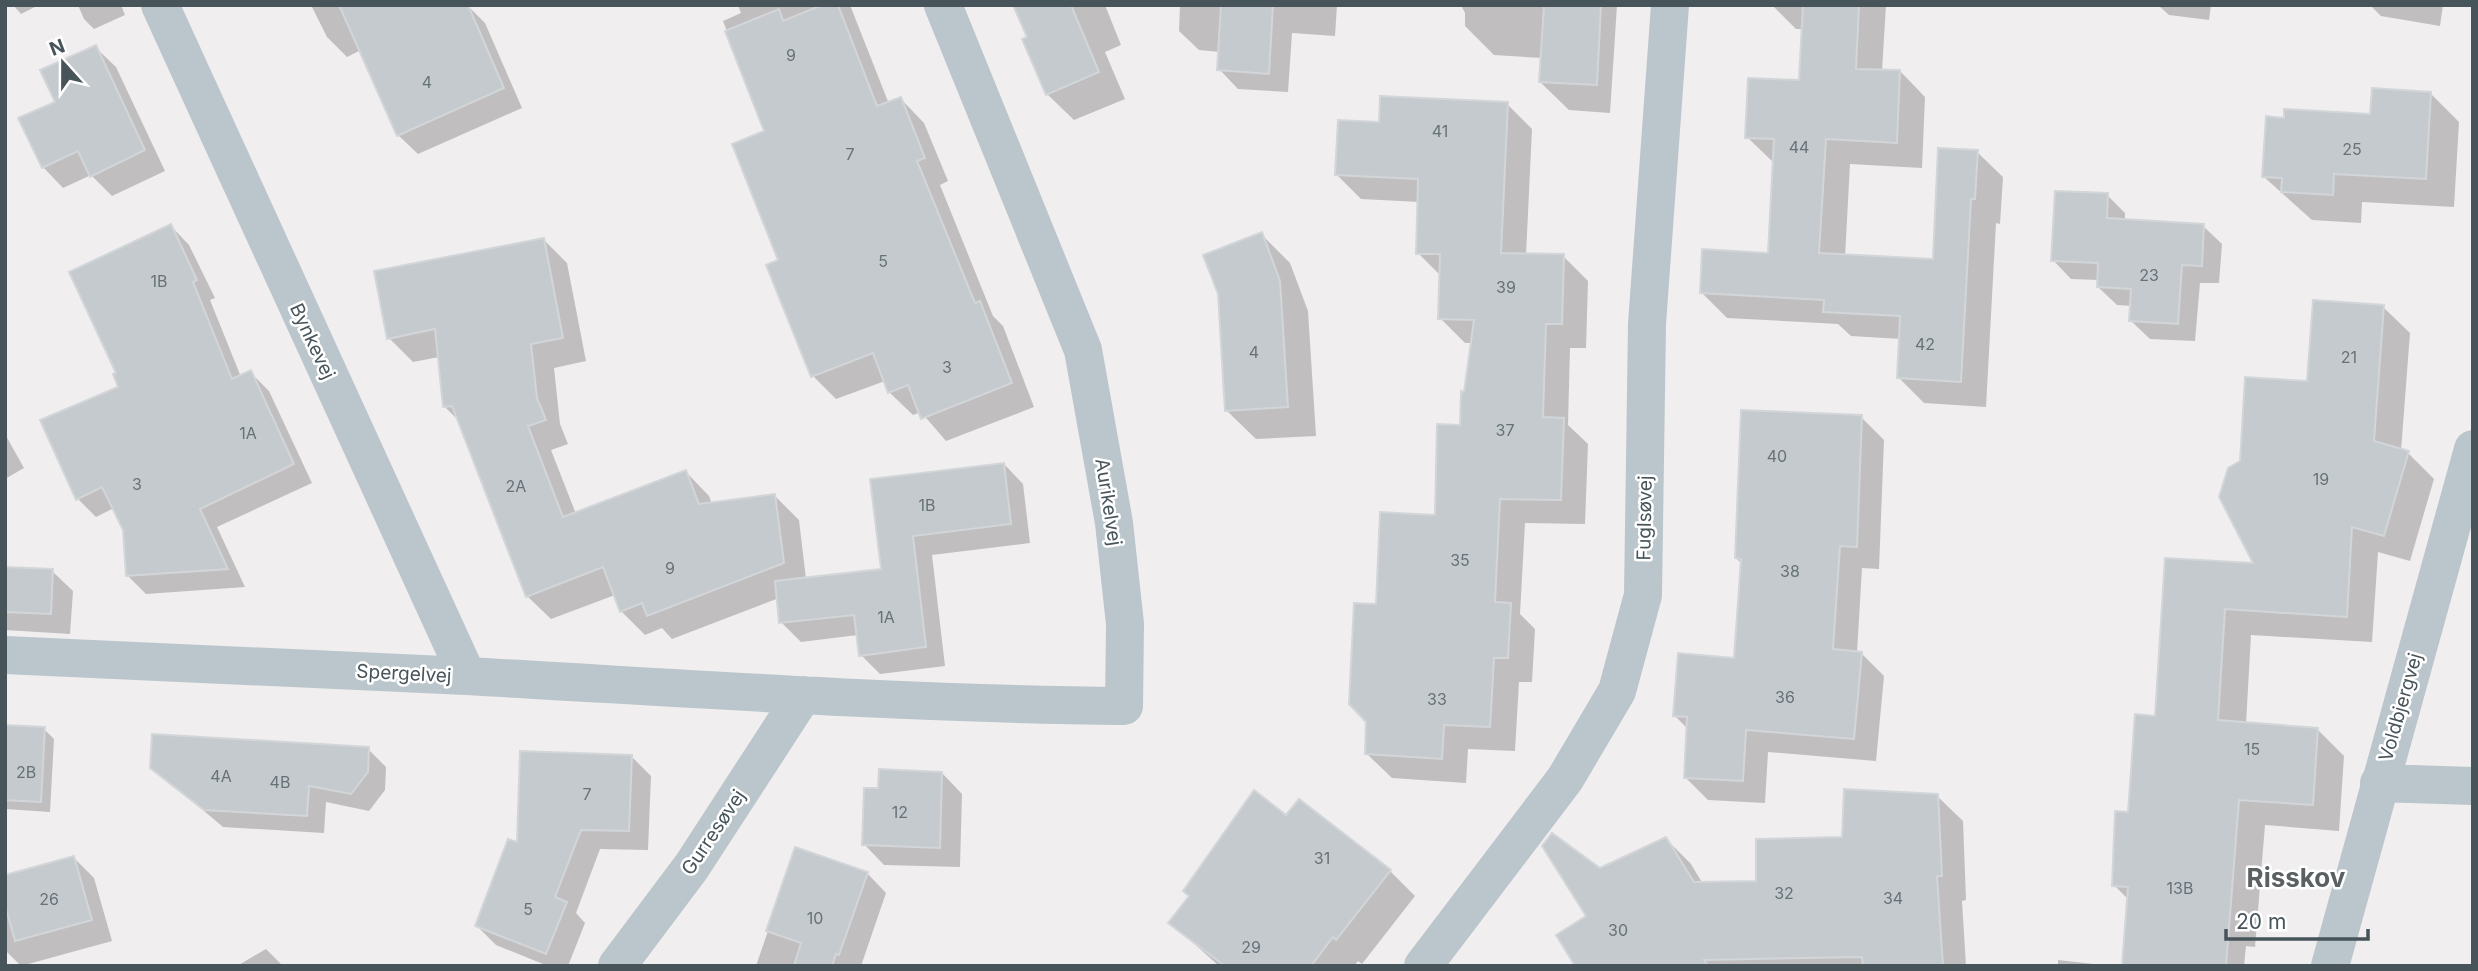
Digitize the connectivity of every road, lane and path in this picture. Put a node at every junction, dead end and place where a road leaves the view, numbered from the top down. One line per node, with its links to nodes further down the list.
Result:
1 (160, 5): 6 (street, Bynkevej)
2 (943, 5): 7 (street, Aurikelvej)
3 (1670, 5): 11 (street, Fuglsøvej)
4 (2473, 449): 8 (street, Voldbjergvej)
5 (5, 655): 6 (street, Spergelvej)
6 (467, 676): 7 (street, Spergelvej)
7 (803, 695): 10 (street, Gurresøvej)
8 (2379, 783): 9 (street); 12 (street, Voldbjergvej)
9 (2473, 786)
10 (617, 966)
11 (1423, 966)
12 (2330, 966)

